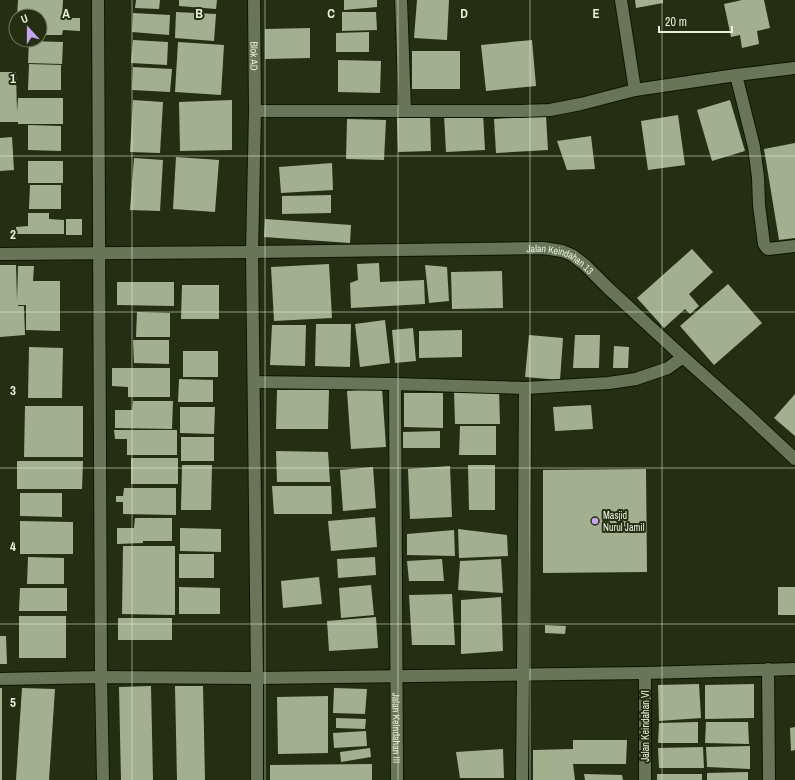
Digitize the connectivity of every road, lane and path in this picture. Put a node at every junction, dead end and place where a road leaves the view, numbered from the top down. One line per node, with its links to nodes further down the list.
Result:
1 (98, 0): 12 (street)
2 (254, 0): 9 (street, Blok AD)
3 (402, 0): 8 (street)
4 (621, 0): 7 (street)
5 (795, 68): 6 (street)
6 (736, 75): 7 (street); 10 (street)
7 (635, 90): 8 (street)
8 (405, 110): 9 (street)
9 (255, 111): 11 (street, Blok AD)
10 (795, 246)
11 (252, 252): 12 (street, Jalan Keindahan 13); 14 (street, Jalan Keindahan 13); 15 (street, Blok AD)
12 (100, 253): 13 (street, Jalan Keindahan 13); 24 (street)
13 (0, 254)
14 (683, 358): 17 (street); 18 (street, Jalan Keindahan 13)
15 (254, 382): 16 (street); 25 (street, Blok AD)
16 (395, 384): 17 (street); 23 (street, Jalan Keindahan III)
17 (525, 388): 22 (street)
18 (795, 458)
19 (768, 669): 20 (street); 21 (street); 32 (street)
20 (795, 669)
21 (645, 673): 22 (street); 31 (street, Jalan Keindahan VI)
22 (523, 674): 23 (street); 30 (street)
23 (396, 676): 25 (street); 29 (street, Jalan Keindahan III)
24 (101, 677): 25 (street); 26 (street); 27 (street)
25 (257, 678): 28 (street, Blok AD)
26 (0, 679)
27 (103, 780)
28 (258, 780)
29 (397, 780)
30 (522, 780)
31 (645, 780)
32 (769, 780)

